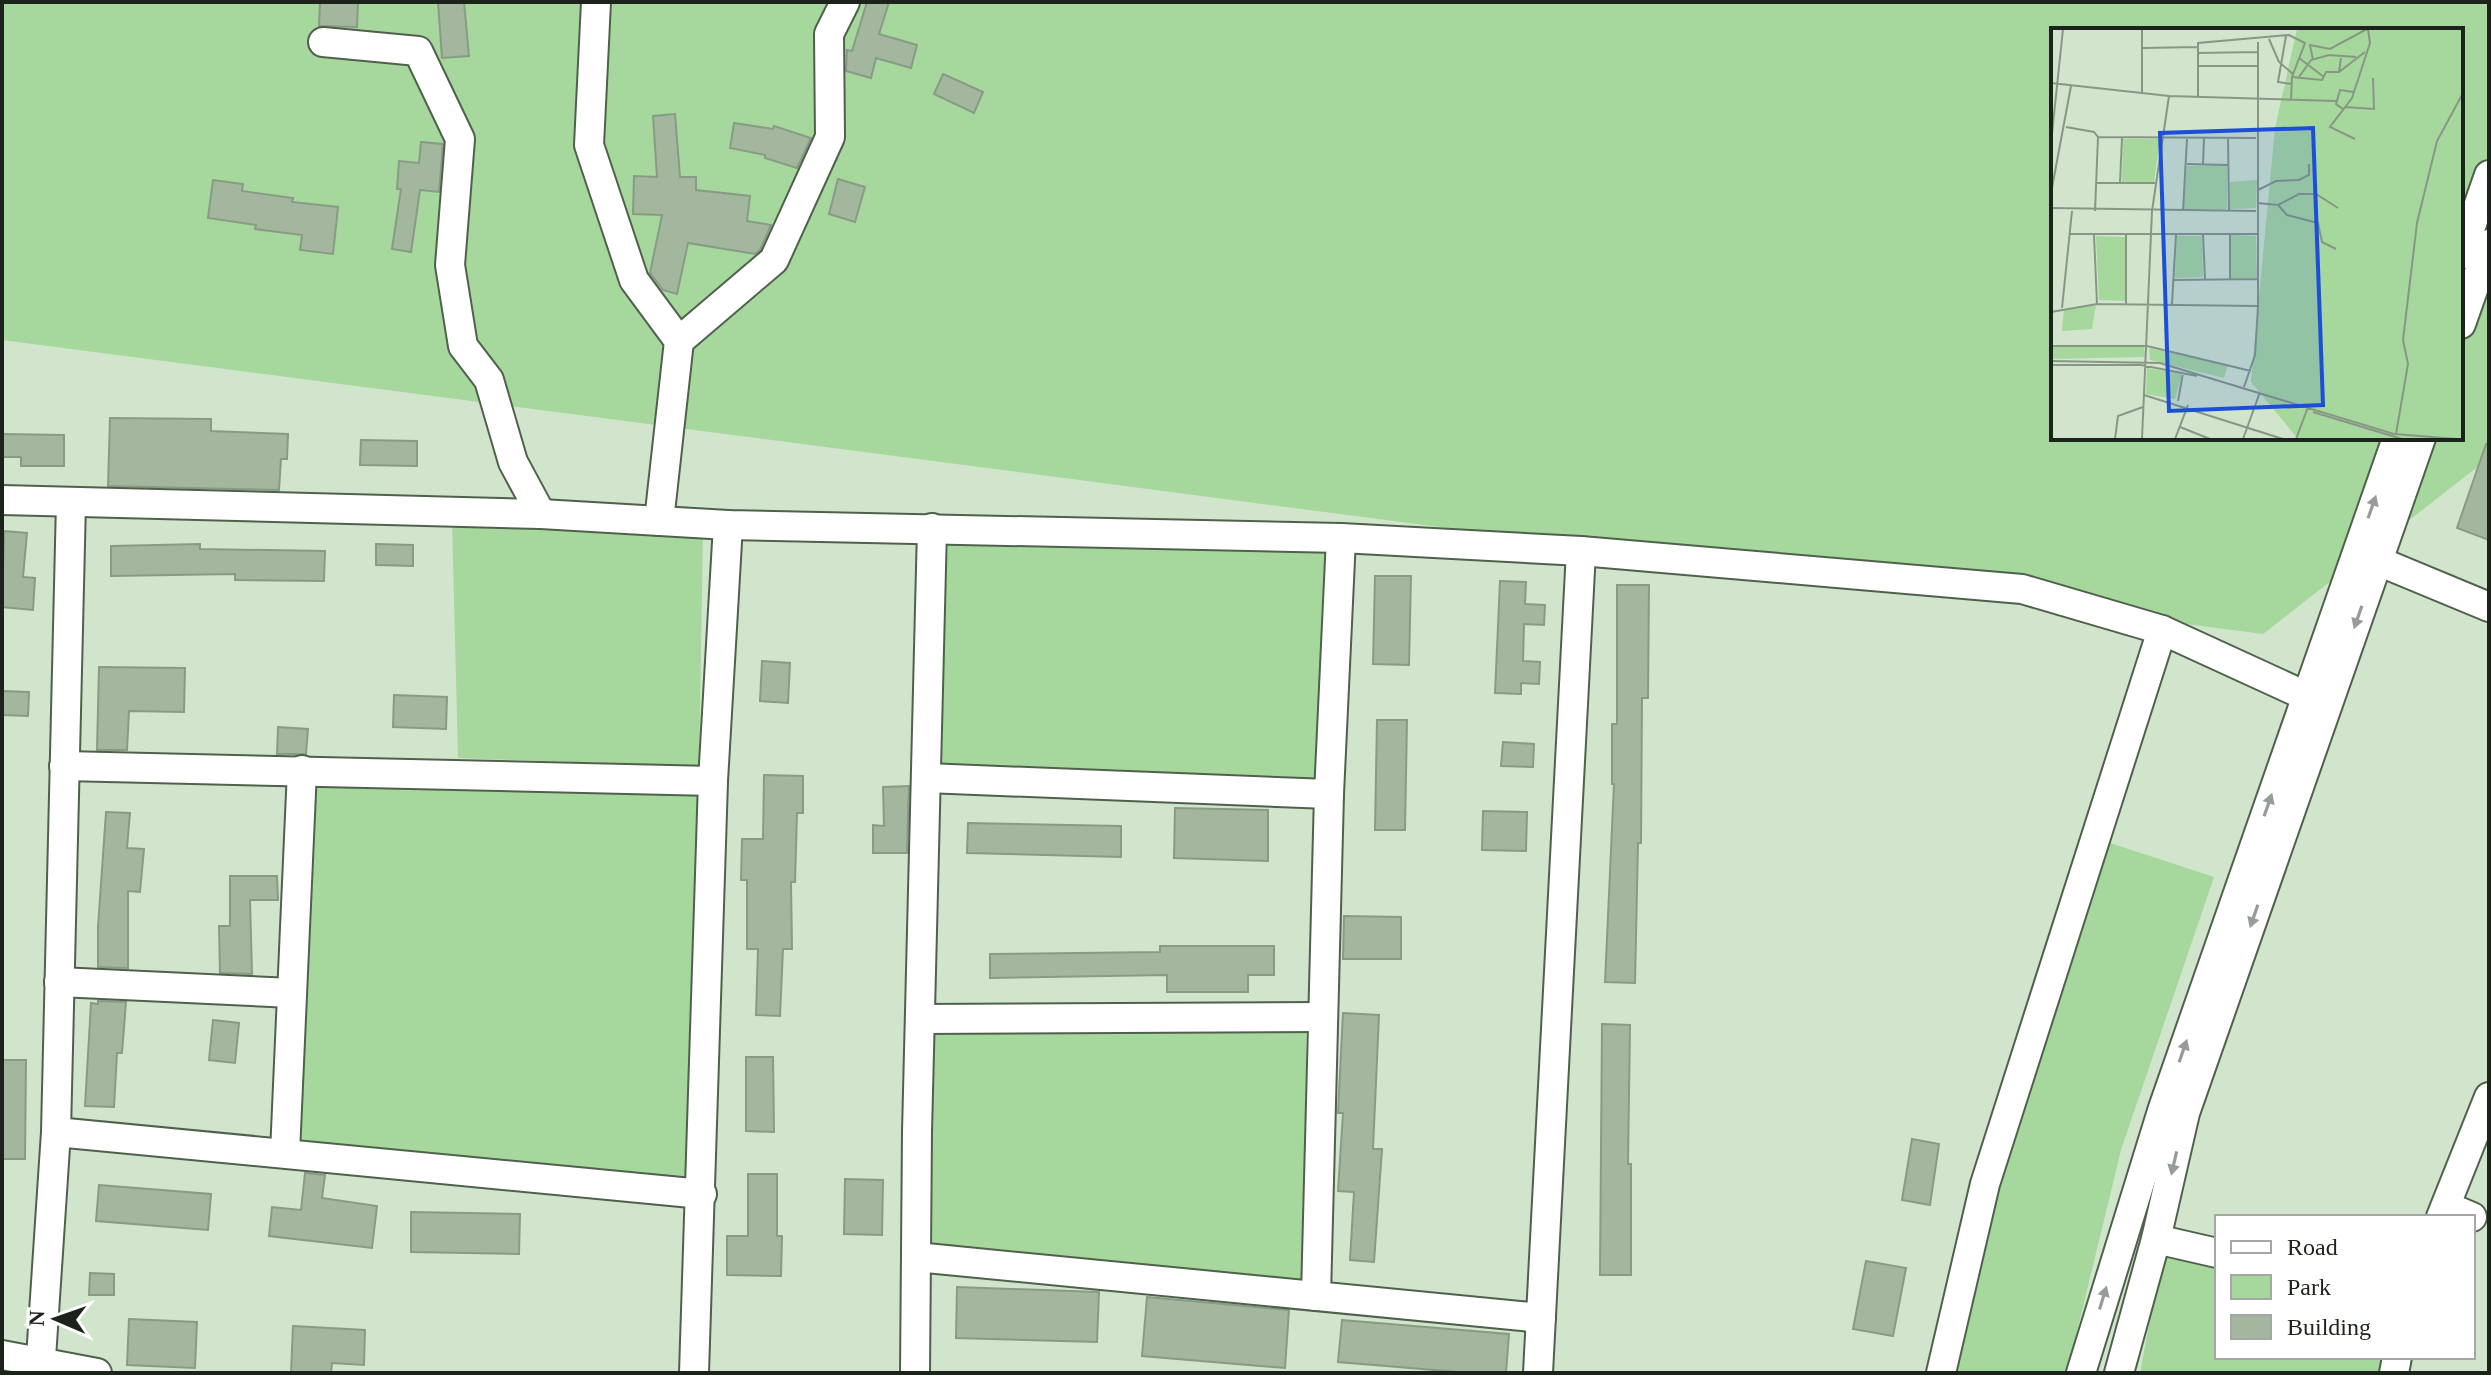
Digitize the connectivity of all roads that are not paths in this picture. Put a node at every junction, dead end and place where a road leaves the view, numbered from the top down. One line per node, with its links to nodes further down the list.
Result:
1 (596, 2): 8 (street)
2 (845, 2): 8 (street)
3 (323, 42): 13 (street)
4 (2489, 175): 6 (street)
5 (2489, 244): 7 (street)
6 (2463, 249)
7 (2463, 318)
8 (679, 341): 14 (street)
9 (2396, 440): 19 (street, one-way to 9)
10 (2420, 440): 19 (street)
11 (2, 500): 12 (street)
12 (71, 502): 13 (street); 23 (street)
13 (541, 514): 14 (street)
14 (659, 521): 15 (street)
15 (728, 525): 16 (street); 26 (street)
16 (932, 528): 17 (street); 25 (street)
17 (1341, 538): 18 (street); 27 (street)
18 (1581, 551): 21 (street); 43 (street)
19 (2367, 558): 20 (street); 22 (street); 37 (street, one-way to 37)
20 (2489, 607)
21 (2162, 630): 22 (street); 50 (street)
22 (2306, 696): 40 (street, one-way to 22)
23 (64, 766): 24 (street); 28 (street)
24 (302, 770): 26 (street); 29 (street)
25 (926, 778): 27 (street); 31 (street)
26 (713, 781): 35 (street)
27 (1329, 794): 30 (street)
28 (59, 982): 29 (street); 33 (street)
29 (292, 993): 34 (street)
30 (1323, 1017): 31 (street); 42 (street)
31 (920, 1019): 39 (street)
32 (2489, 1097): 36 (street)
33 (56, 1132): 34 (street); 45 (street)
34 (285, 1153): 35 (street)
35 (702, 1194): 47 (street)
36 (2444, 1212)
37 (2156, 1239): 38 (street); 41 (street)
38 (2215, 1253)
39 (916, 1257): 42 (street); 48 (street)
40 (2115, 1259): 41 (street); 51 (street, one-way to 40)
41 (2148, 1267): 52 (street)
42 (1316, 1296): 43 (street)
43 (1541, 1318): 49 (street)
44 (2, 1355): 45 (street)
45 (40, 1368): 46 (street)
46 (97, 1373)
47 (694, 1373)
48 (915, 1373)
49 (1538, 1373)
50 (1941, 1373)
51 (2081, 1373)
52 (2119, 1373)

